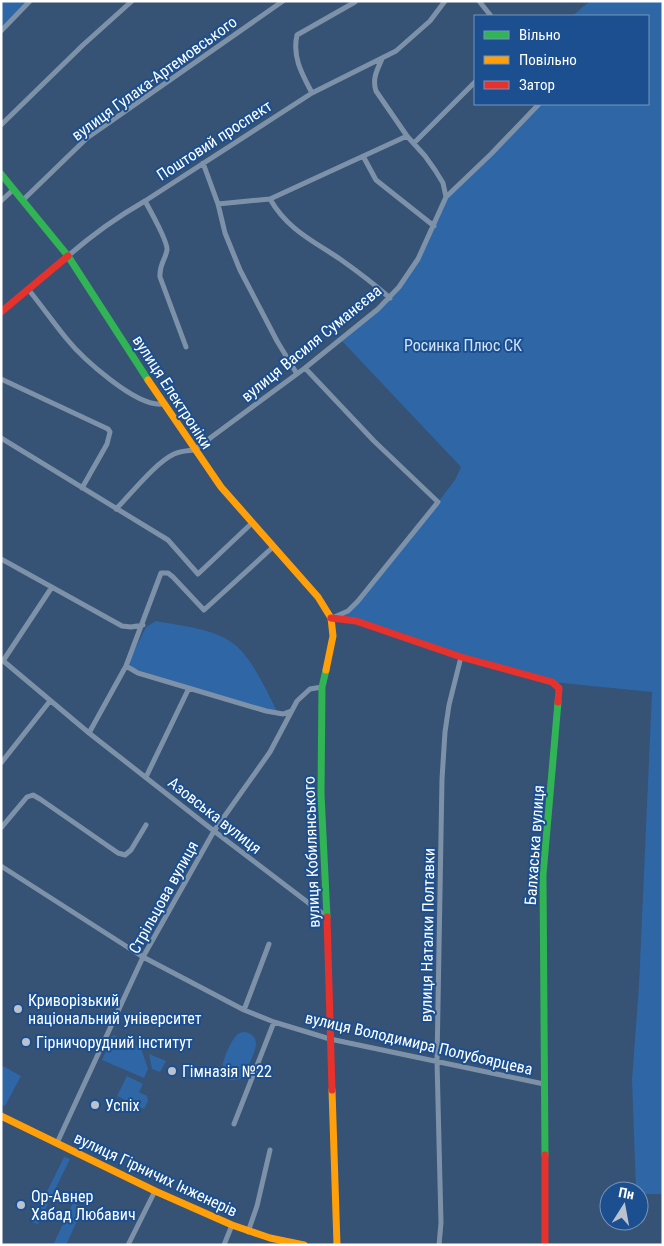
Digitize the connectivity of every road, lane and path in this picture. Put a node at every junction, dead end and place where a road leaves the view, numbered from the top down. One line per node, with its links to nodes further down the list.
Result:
1 (30, 1): 8 (street)
2 (132, 1): 13 (street)
3 (283, 1): 22 (street, вулиця Гулака-Артемовського)
4 (445, 1): 9 (street, Поштовий проспект)
5 (479, 1): 7 (street)
6 (355, 2): 11 (street)
7 (489, 15)
8 (1, 31)
9 (382, 59): 11 (street, Поштовий проспект); 14 (street)
10 (474, 83): 15 (street)
11 (312, 93): 17 (street, Поштовий проспект)
12 (537, 105): 20 (street)
13 (1, 125)
14 (407, 136): 15 (street); 16 (street)
15 (414, 143): 20 (street)
16 (363, 156): 21 (street); 26 (street)
17 (203, 163): 24 (street, Поштовий проспект); 25 (street)
18 (1, 174): 19 (street, вулиця Електроніки)
19 (14, 189): 22 (street, вулиця Електроніки); 23 (street)
20 (446, 197): 26 (street, вулиця Василя Суманєєва)
21 (270, 199): 25 (street); 29 (street)
22 (23, 200): 27 (street, вулиця Електроніки)
23 (1, 201)
24 (145, 202): 27 (street, Поштовий проспект); 31 (street)
25 (218, 204): 33 (street)
26 (434, 226): 29 (street, вулиця Василя Суманєєва)
27 (68, 256): 28 (street, Поштовий проспект); 35 (street, вулиця Електроніки)
28 (28, 289): 30 (street, Поштовий проспект); 35 (street)
29 (390, 298): 32 (street, вулиця Василя Суманєєва)
30 (1, 312)
31 (186, 347)
32 (305, 368): 33 (street, вулиця Василя Суманєєва); 44 (street)
33 (297, 374): 37 (street, вулиця Василя Суманєєва)
34 (1, 379): 38 (street)
35 (163, 404): 37 (street, вулиця Електроніки)
36 (1, 438): 38 (street)
37 (194, 450): 39 (street); 40 (street, вулиця Електроніки)
38 (82, 488): 39 (street)
39 (116, 509): 40 (street)
40 (252, 523): 41 (street, вулиця Електроніки)
41 (273, 547): 44 (street, вулиця Електроніки); 45 (street)
42 (1, 559): 43 (street)
43 (52, 587): 45 (street); 47 (street)
44 (331, 618): 46 (street, Балхаська вулиця); 49 (street, вулиця Кобилянського)
45 (143, 624): 48 (street)
46 (461, 657): 66 (street, вулиця Наталки Полтавки); 67 (street, Балхаська вулиця)
47 (2, 660): 51 (street, Азовська вулиця)
48 (126, 666): 50 (street); 53 (street)
49 (322, 687): 52 (street, Стрільцова вулиця); 60 (street, вулиця Кобилянського)
50 (189, 688): 52 (street); 55 (street)
51 (50, 701): 53 (street, Азовська вулиця); 54 (street)
52 (291, 711): 58 (street, Стрільцова вулиця)
53 (89, 733): 55 (street, Азовська вулиця)
54 (2, 760)
55 (146, 776): 58 (street, Азовська вулиця)
56 (146, 825): 57 (street)
57 (1, 828)
58 (214, 832): 60 (street, Азовська вулиця); 62 (street, Стрільцова вулиця)
59 (1, 866): 62 (street, вулиця Володимира Полубоярцева)
60 (327, 917): 65 (street, вулиця Кобилянського)
61 (269, 944): 63 (street)
62 (143, 957): 63 (street, вулиця Володимира Полубоярцева); 70 (street, Стрільцова вулиця)
63 (244, 1010): 64 (street, вулиця Володимира Полубоярцева)
64 (274, 1022): 65 (street, вулиця Володимира Полубоярцева); 69 (street)
65 (330, 1039): 66 (street, вулиця Володимира Полубоярцева); 78 (street, вулиця Кобилянського)
66 (437, 1061): 67 (street, вулиця Володимира Полубоярцева); 79 (street, вулиця Наталки Полтавки)
67 (544, 1084): 80 (street, Балхаська вулиця)
68 (1, 1116): 70 (street, вулиця Гірничих Інженерів)
69 (234, 1124)
70 (57, 1143): 72 (street, вулиця Гірничих Інженерів)
71 (270, 1150): 74 (street)
72 (155, 1190): 73 (street, вулиця Гірничих Інженерів); 75 (street)
73 (232, 1225): 74 (street, вулиця Гірничих Інженерів); 76 (street)
74 (248, 1232): 77 (street, вулиця Гірничих Інженерів)
75 (128, 1245)
76 (224, 1245)
77 (304, 1245)
78 (337, 1245)
79 (439, 1245)
80 (545, 1245)

